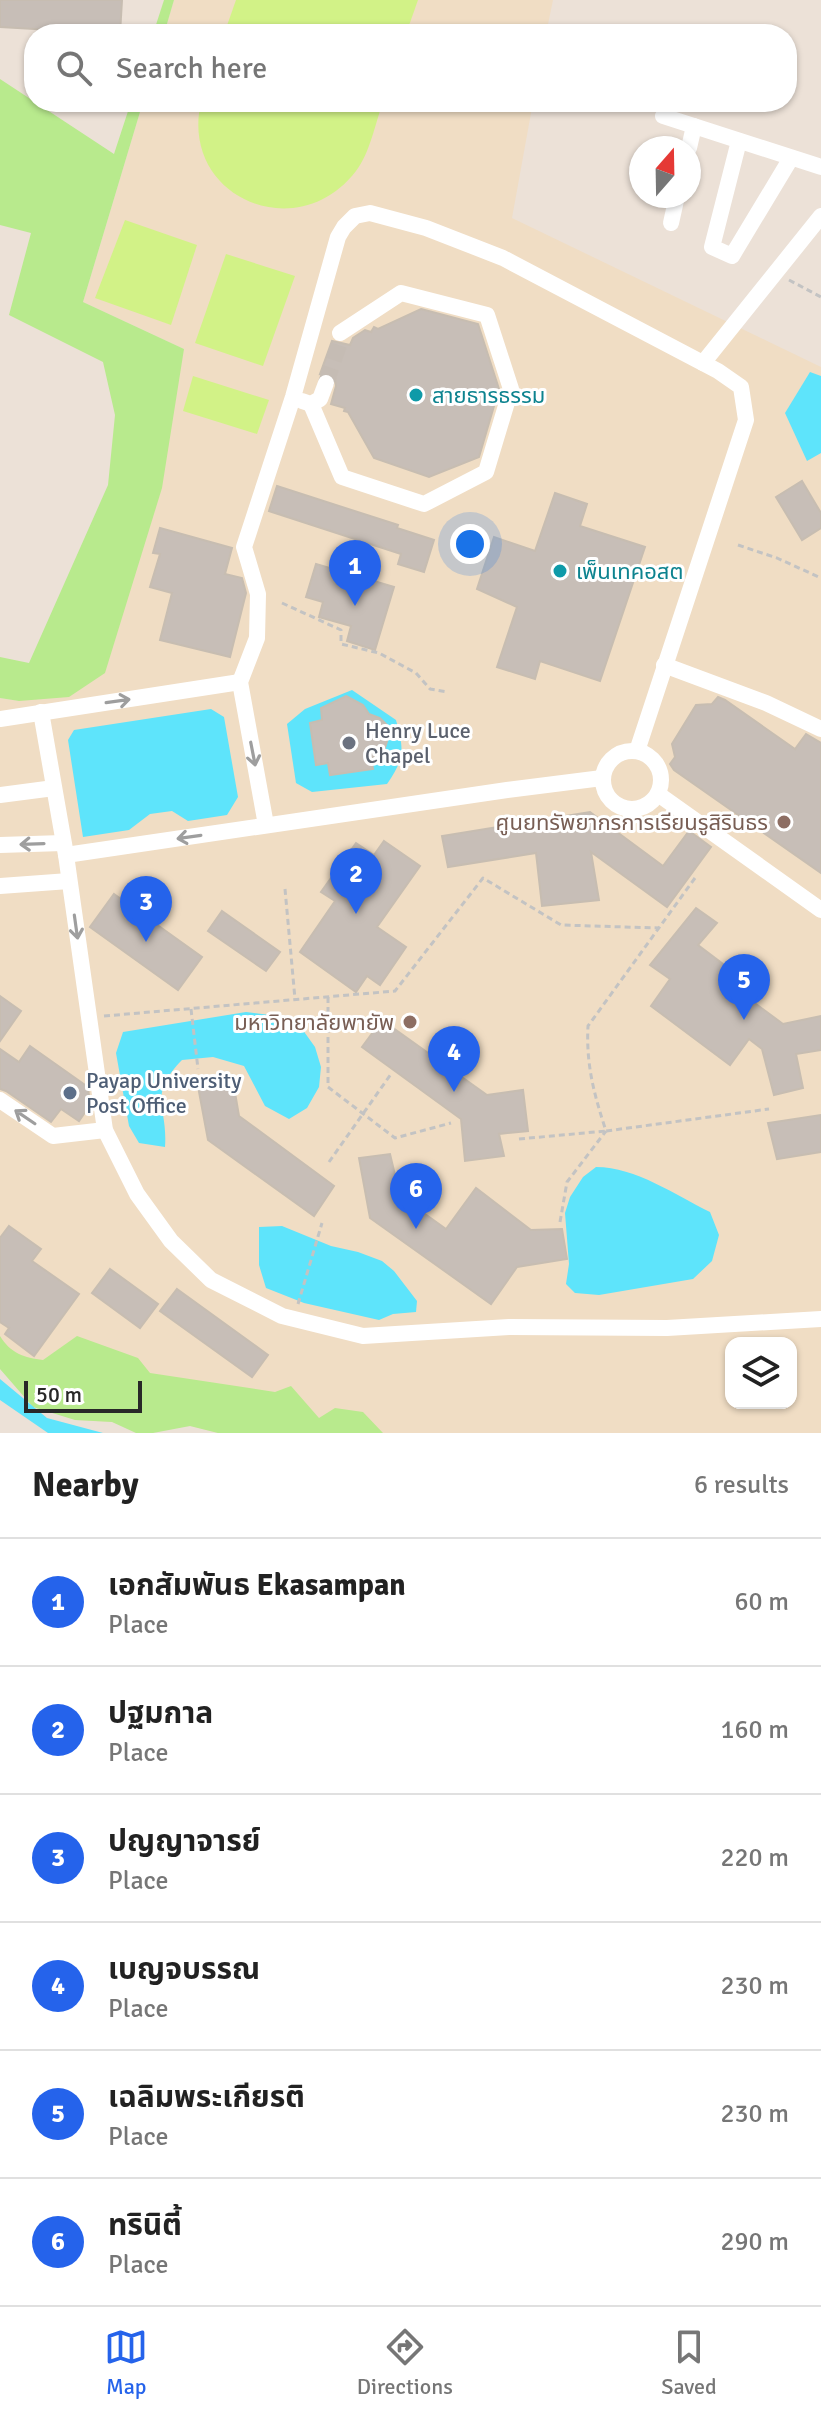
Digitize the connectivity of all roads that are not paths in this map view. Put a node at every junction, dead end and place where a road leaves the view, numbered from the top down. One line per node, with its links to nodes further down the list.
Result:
1 (663, 116): 2 (street)
2 (694, 126): 3 (street); 4 (street)
3 (692, 136)
4 (739, 141): 5 (street); 5 (street)
5 (791, 158): 6 (street)
6 (821, 167)
7 (674, 208): 9 (street)
8 (821, 216): 11 (street)
9 (671, 223)
10 (315, 324): 11 (street); 13 (street); 14 (street)
11 (703, 363): 15 (street)
12 (326, 383): 14 (street)
13 (293, 397): 14 (street); 16 (street)
14 (311, 404)
15 (664, 665): 19 (street); 20 (street)
16 (240, 682): 17 (street, one-way to 16); 25 (street, one-way to 25)
17 (41, 712): 18 (street); 22 (street)
18 (0, 719)
19 (821, 729)
20 (637, 751): 21 (street); 23 (street)
21 (602, 778): 23 (street); 25 (street)
22 (54, 788): 24 (street); 27 (street)
23 (658, 794): 30 (street)
24 (0, 795)
25 (266, 825): 27 (street, one-way to 27)
26 (0, 845): 27 (street, one-way to 26)
27 (64, 849): 28 (street)
28 (69, 881): 29 (street); 32 (street, one-way to 32)
29 (0, 886)
30 (821, 910)
31 (0, 1100): 32 (street, one-way to 31)
32 (105, 1130): 33 (street)
33 (821, 1319)

